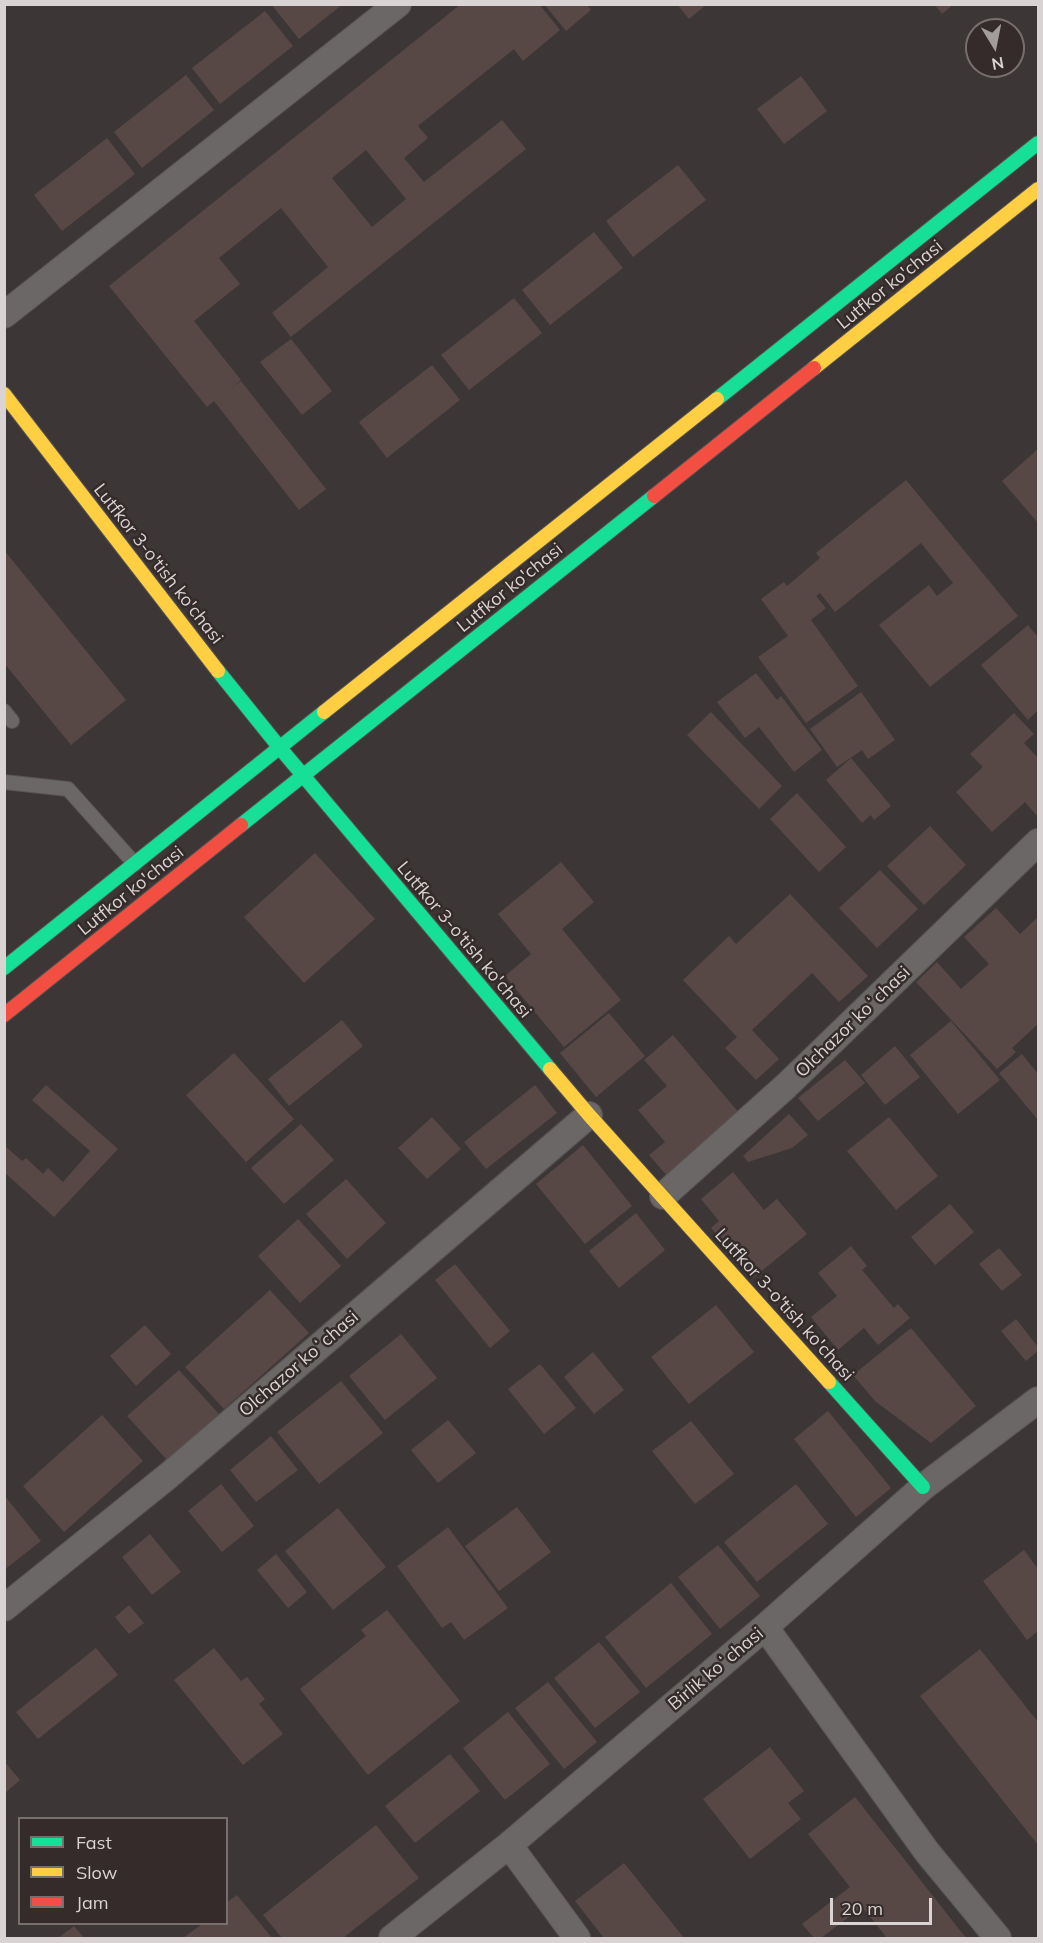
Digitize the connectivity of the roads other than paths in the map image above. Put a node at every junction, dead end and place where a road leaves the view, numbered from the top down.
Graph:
1 (398, 4) edge
2 (1038, 143) edge
3 (1038, 189) edge
4 (4, 315) edge
5 (4, 394) edge
6 (280, 748) junction
7 (303, 776) junction
8 (4, 782) edge
9 (1038, 842) edge
10 (135, 864) junction
11 (4, 968) edge
12 (4, 1015) edge
13 (589, 1116) junction
14 (663, 1197) junction
15 (1038, 1401) edge
16 (923, 1487) junction
17 (4, 1608) edge
18 (765, 1627) junction
19 (509, 1845) junction
20 (392, 1938) edge
21 (577, 1938) edge
22 (998, 1938) edge

1 - 4 street
2 - 6 main road, Lutfkor ko'chasi
3 - 7 main road, Lutfkor ko'chasi
5 - 6 main road, Lutfkor 3-o'tish ko'chasi
6 - 7 main road, Lutfkor 3-o'tish ko'chasi
6 - 10 main road, Lutfkor ko'chasi
7 - 12 main road, Lutfkor ko'chasi
7 - 13 main road, Lutfkor 3-o'tish ko'chasi
8 - 10 lane
9 - 14 street, Olchazor koʻchasi
10 - 11 main road, Lutfkor ko'chasi
13 - 14 main road, Lutfkor 3-o'tish ko'chasi
13 - 17 street, Olchazor koʻchasi
14 - 16 main road, Lutfkor 3-o'tish ko'chasi
15 - 16 street, Birlik koʻchasi
16 - 18 street, Birlik koʻchasi
18 - 19 street, Birlik koʻchasi
18 - 22 street
19 - 20 street, Birlik koʻchasi
19 - 21 street

